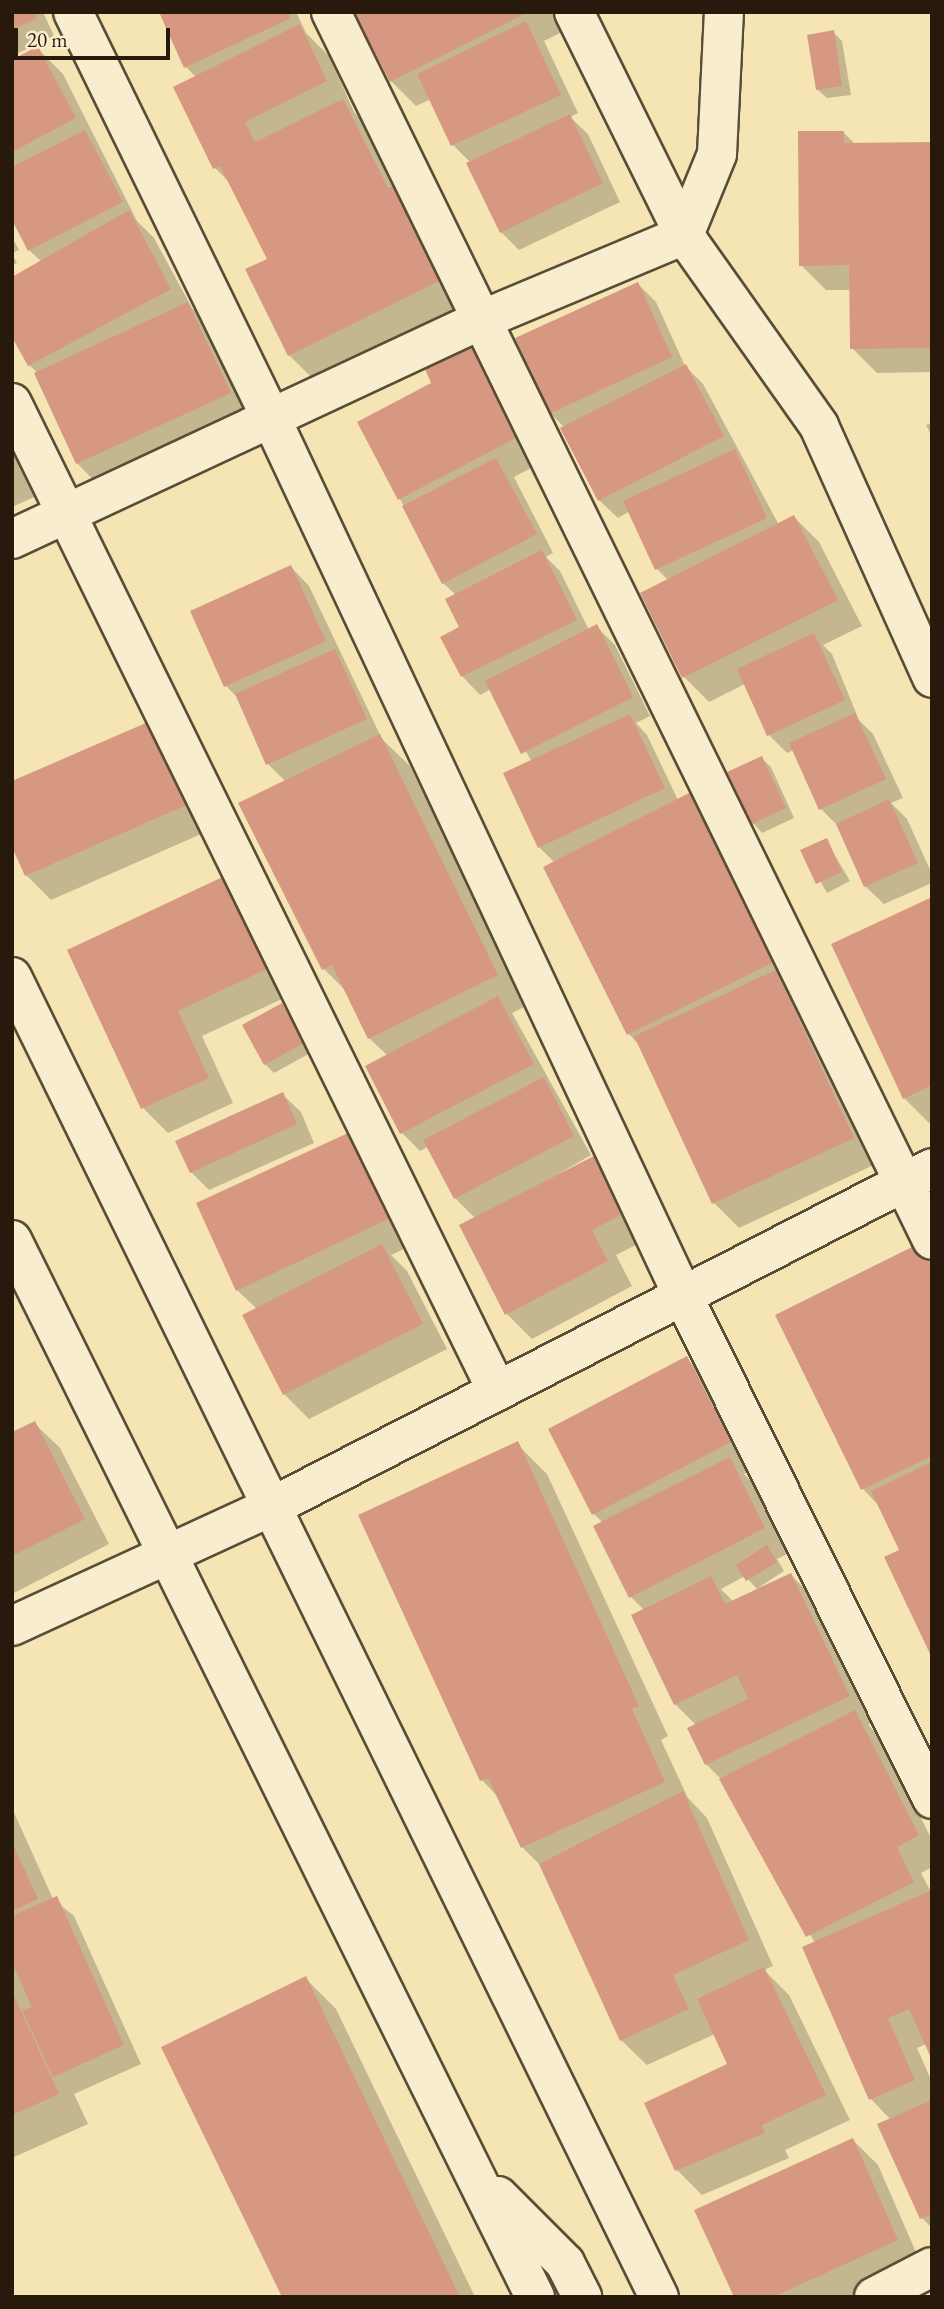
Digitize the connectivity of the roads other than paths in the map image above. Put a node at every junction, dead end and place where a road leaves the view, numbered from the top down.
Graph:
1 (73, 12) edge
2 (331, 12) edge
3 (574, 12) edge
4 (724, 12) edge
5 (684, 235) junction
6 (481, 320) junction
7 (12, 402) edge
8 (271, 416) junction
9 (66, 514) junction
10 (12, 539) edge
11 (923, 637) edge
12 (932, 678) edge
13 (12, 977) edge
14 (918, 1175) edge
15 (12, 1240) edge
16 (932, 1240) edge
17 (683, 1296) junction
18 (497, 1391) junction
19 (275, 1505) junction
20 (168, 1556) junction
21 (12, 1626) edge
22 (932, 1799) edge
23 (477, 2175) junction
24 (932, 2267) edge
25 (535, 2297) edge
26 (582, 2297) edge
27 (659, 2297) edge
28 (874, 2297) edge

1 - 8 street
2 - 6 street
3 - 5 street
4 - 5 street
5 - 6 street
5 - 11 street
6 - 8 street
6 - 14 street
7 - 9 street
8 - 9 street
8 - 17 street
9 - 10 street
9 - 18 street
11 - 12 street
13 - 19 street
14 - 16 street
14 - 17 street
15 - 20 street
17 - 18 street
17 - 22 street
18 - 19 street
19 - 20 street
19 - 27 street
20 - 21 street
20 - 23 street
23 - 25 street
23 - 26 street
24 - 28 street

